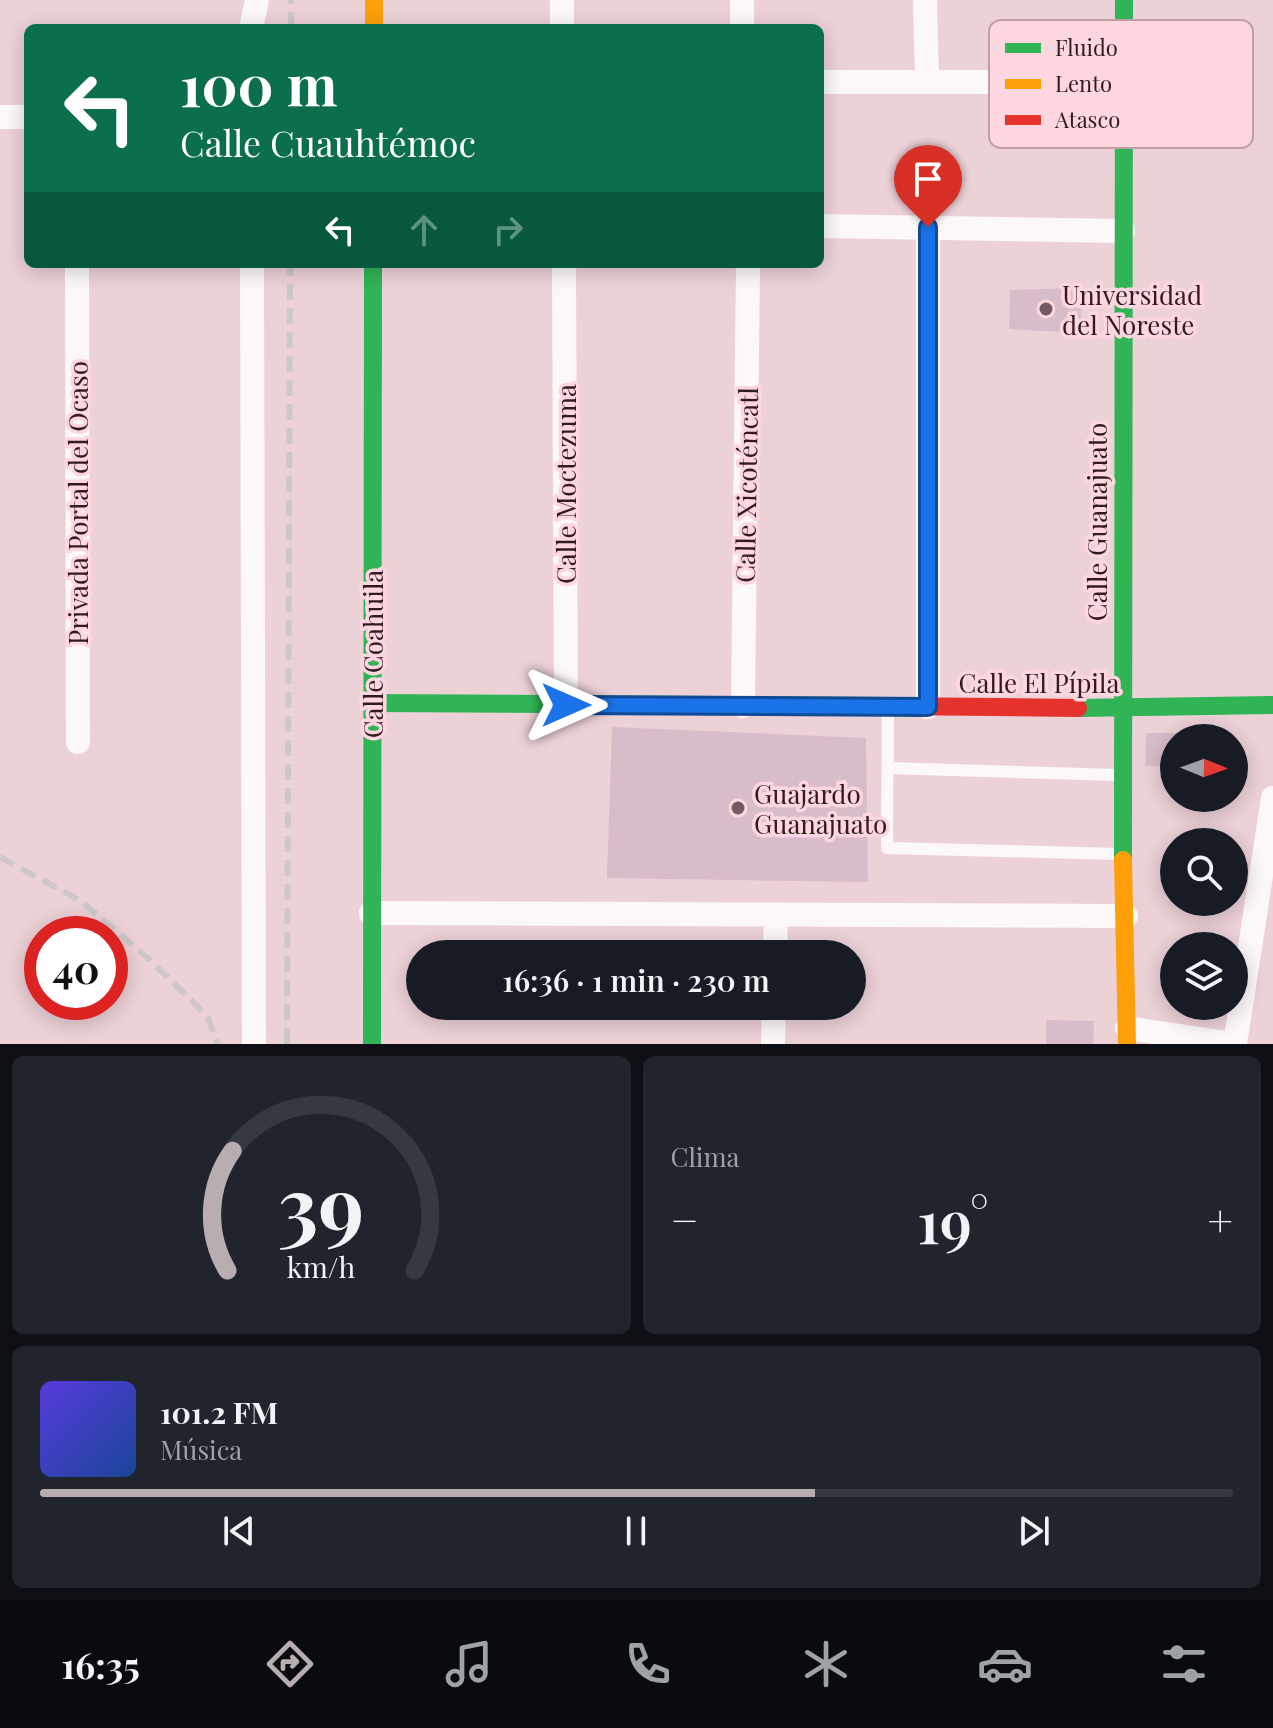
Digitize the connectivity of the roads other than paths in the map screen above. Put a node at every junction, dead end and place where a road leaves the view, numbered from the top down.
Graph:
1 (257, 0) edge
2 (374, 0) edge
3 (562, 0) edge
4 (742, 0) edge
5 (925, 0) edge
6 (252, 24) edge
7 (374, 24) edge
8 (562, 24) edge
9 (742, 24) edge
10 (824, 82) edge
11 (927, 82) junction
12 (989, 82) edge
13 (0, 117) edge
14 (24, 117) edge
15 (1124, 148) edge
16 (824, 226) edge
17 (928, 227) junction
18 (1123, 231) junction
19 (77, 268) edge
20 (252, 268) edge
21 (373, 268) edge
22 (564, 268) edge
23 (748, 268) edge
24 (372, 703) junction
25 (566, 705) junction
26 (1273, 705) edge
27 (743, 706) junction
28 (888, 707) junction
29 (928, 707) junction
30 (1121, 708) junction
31 (78, 742) dead end
32 (888, 768) junction
33 (1121, 775) junction
34 (1273, 798) edge
35 (1123, 854) junction
36 (371, 913) junction
37 (776, 915) junction
38 (1126, 916) junction
39 (775, 940) edge
40 (774, 1020) edge
41 (1127, 1036) edge
42 (254, 1044) edge
43 (372, 1044) edge
44 (773, 1044) edge
45 (1234, 1044) edge

1 - 6 street
2 - 7 street
3 - 8 street
4 - 9 street
5 - 11 street
10 - 11 street
11 - 12 street
13 - 14 street
15 - 18 street, Calle Guanajuato
16 - 17 street
17 - 18 street
17 - 29 street
18 - 30 street, Calle Guanajuato
19 - 31 street, Privada Portal del Ocaso
20 - 42 street
21 - 24 street, Calle Coahuila
22 - 25 street, Calle Moctezuma
23 - 27 street, Calle Xicoténcatl
24 - 25 street, Calle El Pípila
24 - 36 street, Calle Coahuila
25 - 27 street, Calle El Pípila
26 - 30 street, Calle El Pípila
27 - 28 street, Calle El Pípila
28 - 29 street, Calle El Pípila
28 - 32 lane
29 - 30 street, Calle El Pípila
30 - 33 street, Calle Guanajuato
32 - 33 lane
32 - 35 lane
33 - 35 street, Calle Guanajuato
34 - 45 street
35 - 38 street, Calle Guanajuato
36 - 37 street
36 - 43 street, Calle Coahuila
37 - 38 street
37 - 39 street
38 - 41 street, Calle Guanajuato
40 - 44 street
41 - 45 street

